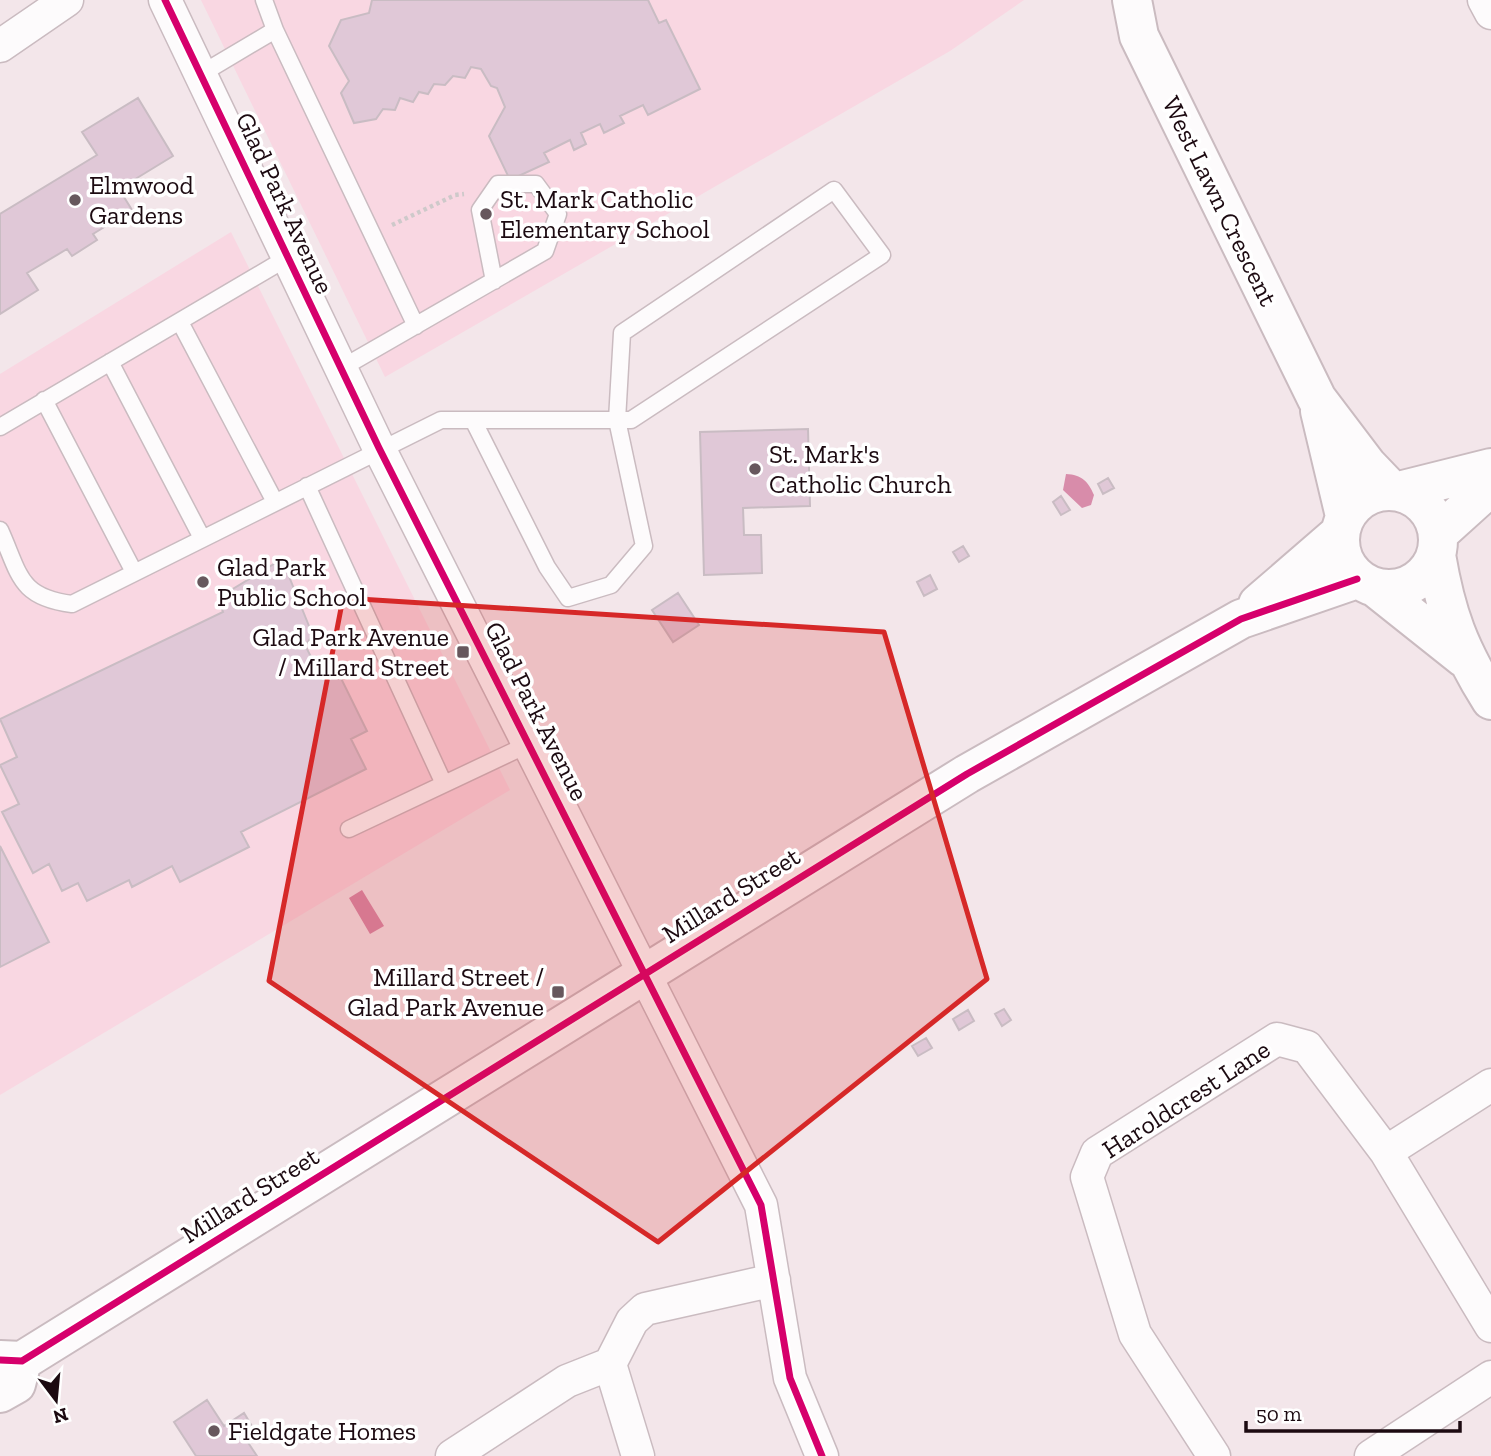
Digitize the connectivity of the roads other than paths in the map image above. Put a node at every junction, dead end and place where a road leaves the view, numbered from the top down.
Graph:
1 (67, 0) edge
2 (165, 0) edge
3 (264, 0) edge
4 (1132, 0) edge
5 (1484, 0) edge
6 (1491, 13) edge
7 (275, 30) junction
8 (0, 46) edge
9 (201, 74) junction
10 (287, 258) junction
11 (494, 281) junction
12 (180, 322) junction
13 (416, 326) junction
14 (110, 362) junction
15 (340, 369) junction
16 (1317, 399) junction
17 (44, 400) junction
18 (473, 420) junction
19 (617, 420) junction
20 (0, 427) edge
21 (379, 448) junction
22 (1491, 468) edge
23 (307, 486) junction
24 (1491, 486) edge
25 (1395, 491) junction
26 (275, 502) junction
27 (1342, 525) junction
28 (0, 530) edge
29 (202, 538) junction
30 (1437, 545) junction
31 (134, 572) junction
32 (1367, 583) junction
33 (1241, 619) junction
34 (1466, 660) junction
35 (1491, 699) edge
36 (531, 743) junction
37 (444, 784) junction
38 (349, 828) dead end
39 (645, 974) junction
40 (1491, 1085) edge
41 (1386, 1152) junction
42 (774, 1280) junction
43 (1491, 1326) edge
44 (11, 1360) edge
45 (610, 1364) junction
46 (1491, 1377) edge
47 (0, 1393) edge
48 (452, 1456) edge
49 (638, 1456) edge
50 (822, 1456) edge
51 (1214, 1456) edge
52 (1371, 1456) edge

1 - 8 street
2 - 9 street, Glad Park Avenue
3 - 7 lane
4 - 16 street, West Lawn Crescent
5 - 6 street
7 - 9 lane
7 - 13 lane
9 - 10 street, Glad Park Avenue
10 - 12 lane
10 - 15 street, Glad Park Avenue
11 - 11 lane
11 - 13 lane
12 - 14 lane
12 - 26 lane
13 - 15 lane
14 - 17 lane
14 - 29 lane
15 - 21 street, Glad Park Avenue
16 - 25 street, West Lawn Crescent
16 - 27 street, West Lawn Crescent
17 - 20 lane
17 - 31 lane
18 - 19 lane
18 - 19 lane
18 - 21 lane
19 - 19 lane
21 - 23 lane
21 - 36 street, Glad Park Avenue
22 - 25 street
23 - 26 lane
23 - 37 lane
24 - 30 street
25 - 27 street
25 - 30 street
26 - 29 lane
27 - 32 street
27 - 33 street, Millard Street
28 - 31 lane
29 - 31 lane
30 - 32 street
30 - 34 street
32 - 33 street, Millard Street
32 - 34 street
33 - 39 street, Millard Street
34 - 35 street
36 - 37 lane
36 - 39 street, Glad Park Avenue
37 - 38 lane
39 - 42 street, Glad Park Avenue
39 - 44 street, Millard Street
40 - 41 street
41 - 43 street, Haroldcrest Lane
41 - 51 street, Haroldcrest Lane
42 - 45 street
42 - 50 street, Glad Park Avenue
44 - 47 street, Millard Street
45 - 48 street
45 - 49 street
46 - 52 street

